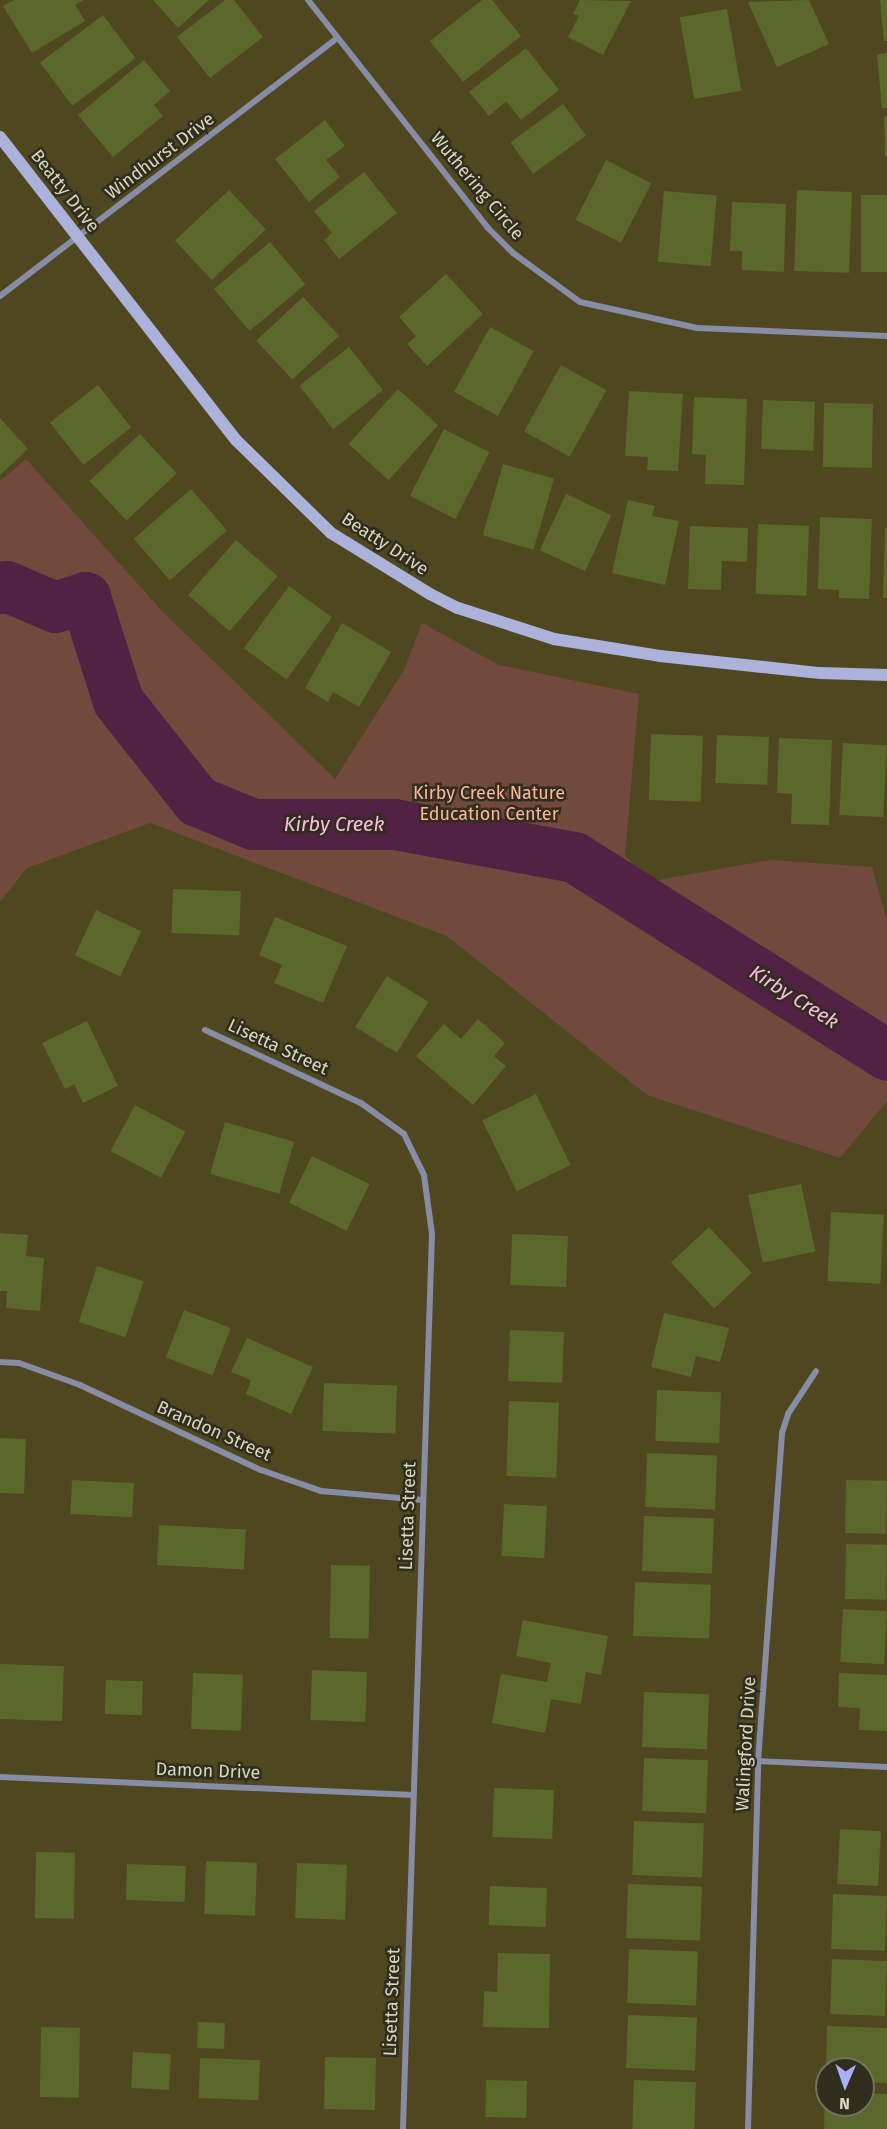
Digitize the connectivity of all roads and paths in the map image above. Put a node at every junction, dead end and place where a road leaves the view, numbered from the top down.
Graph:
1 (308, 0) edge
2 (337, 38) junction
3 (0, 137) edge
4 (77, 238) junction
5 (0, 296) edge
6 (887, 336) edge
7 (887, 675) edge
8 (205, 1030) dead end
9 (0, 1362) edge
10 (816, 1371) dead end
11 (423, 1500) junction
12 (758, 1761) junction
13 (887, 1767) edge
14 (0, 1777) edge
15 (414, 1795) junction
16 (403, 2129) edge
17 (748, 2129) edge

1 - 2 street, Wuthering Circle
2 - 4 street, Windhurst Drive
2 - 6 street, Wuthering Circle
3 - 4 street, Beatty Drive
4 - 5 street, Windhurst Drive
4 - 7 street, Beatty Drive
8 - 11 street, Lisetta Street
9 - 11 street, Brandon Street
10 - 12 street, Walingford Drive
11 - 15 street, Lisetta Street
12 - 13 street
12 - 17 street, Walingford Drive
14 - 15 street, Damon Drive
15 - 16 street, Lisetta Street

